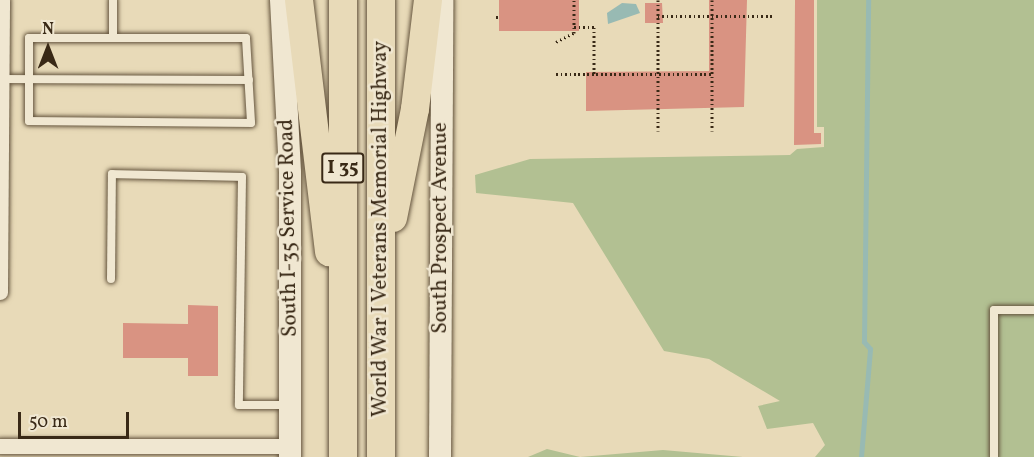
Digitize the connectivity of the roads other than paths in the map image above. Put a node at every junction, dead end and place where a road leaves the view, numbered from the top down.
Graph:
1 (2, 0) edge
2 (113, 0) edge
3 (281, 0) edge
4 (299, 0) edge
5 (343, 0) edge
6 (381, 0) edge
7 (428, 0) edge
8 (442, 0) edge
9 (113, 38) junction
10 (2, 79) junction
11 (29, 80) junction
12 (249, 80) junction
13 (0, 201) edge
14 (381, 275) junction
15 (111, 279) dead end
16 (0, 292) edge
17 (1034, 310) edge
18 (343, 337) junction
19 (290, 405) junction
20 (0, 446) edge
21 (290, 452) edge
22 (344, 457) edge
23 (381, 457) edge
24 (440, 457) edge
25 (994, 457) edge

1 - 10 street
2 - 9 lane
3 - 19 main road, South I-35 Service Road
4 - 18 highway
5 - 18 highway, World War I Veterans Memorial Highway / I 35
6 - 14 highway, World War I Veterans Memorial Highway / I 35
7 - 14 highway
8 - 24 main road, South Prospect Avenue
9 - 11 lane
9 - 12 lane
10 - 11 lane
10 - 13 street
11 - 12 lane
11 - 12 lane
13 - 16 street
14 - 23 highway, World War I Veterans Memorial Highway / I 35
15 - 19 lane
17 - 25 lane
18 - 22 highway, World War I Veterans Memorial Highway / I 35
19 - 21 main road, South I-35 Service Road
20 - 21 street

